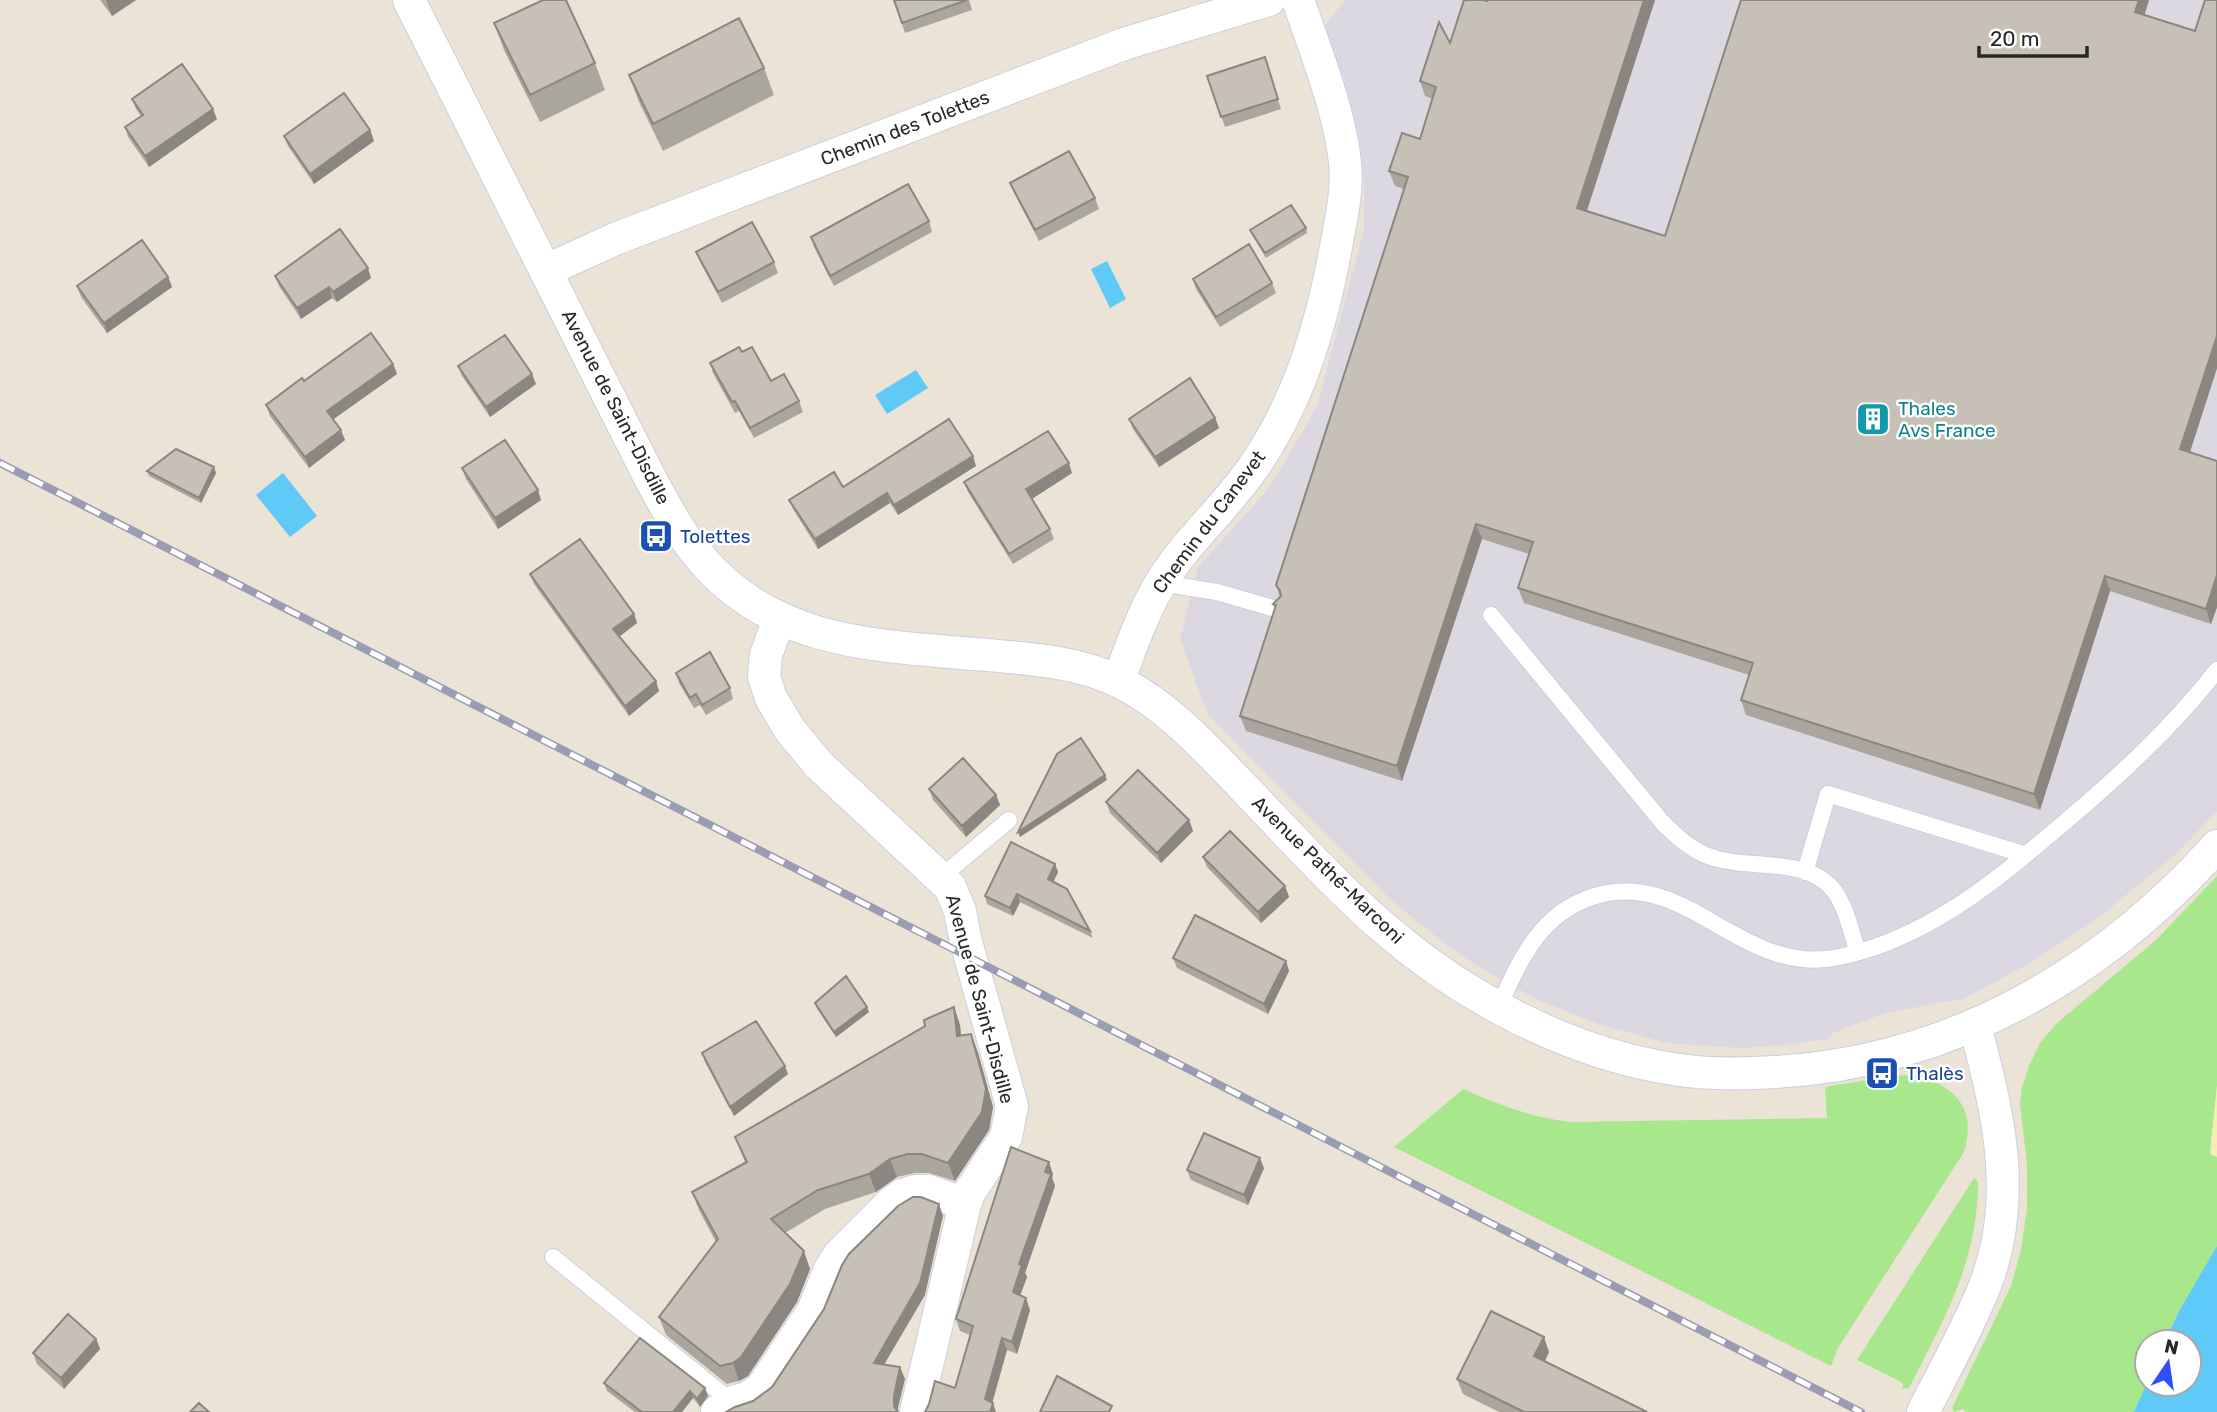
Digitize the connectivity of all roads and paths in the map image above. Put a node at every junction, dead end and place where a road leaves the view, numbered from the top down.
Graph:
1 (409, 0) edge
2 (1269, 0) edge
3 (1298, 0) edge
4 (547, 270) junction
5 (1161, 583) junction
6 (1276, 609) edge
7 (1491, 615) dead end
8 (779, 619) junction
9 (2217, 670) edge
10 (1118, 681) junction
11 (1009, 820) dead end
12 (2217, 846) edge
13 (2026, 855) junction
14 (1805, 872) junction
15 (941, 877) junction
16 (1858, 952) junction
17 (1499, 1007) junction
18 (1975, 1027) junction
19 (965, 1204) junction
20 (553, 1257) dead end
21 (724, 1407) edge
22 (916, 1412) edge
23 (1923, 1412) edge

1 - 4 street, Avenue de Saint-Disdille
2 - 4 street, Chemin des Tolettes
3 - 5 street, Chemin du Canevet
4 - 8 street, Avenue de Saint-Disdille
5 - 6 lane
5 - 10 street, Chemin du Canevet
7 - 14 lane
8 - 10 street, Avenue Pathé-Marconi
8 - 15 street, Avenue de Saint-Disdille
9 - 13 lane
10 - 17 street, Avenue Pathé-Marconi
11 - 15 lane
12 - 18 street, Avenue Pathé-Marconi
13 - 14 lane
13 - 16 lane
14 - 16 lane
15 - 19 street, Avenue de Saint-Disdille
16 - 17 lane
17 - 18 street, Avenue Pathé-Marconi
18 - 23 street
19 - 21 street
19 - 22 street, Avenue de Saint-Disdille
20 - 21 lane

